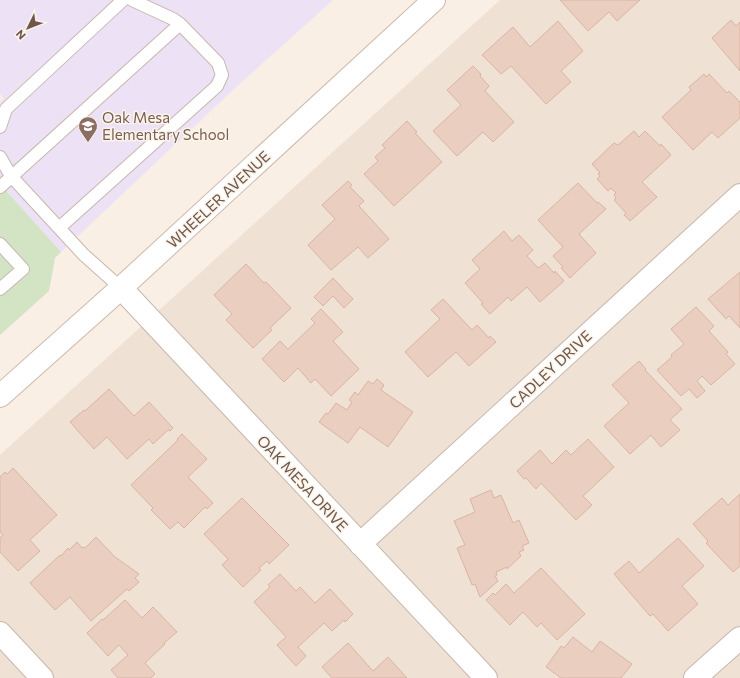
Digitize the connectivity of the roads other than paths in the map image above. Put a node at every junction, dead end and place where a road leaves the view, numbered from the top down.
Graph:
1 (123, 0) edge
2 (132, 0) edge
3 (434, 0) edge
4 (180, 24) junction
5 (0, 127) edge
6 (0, 157) edge
7 (11, 176) junction
8 (0, 187) edge
9 (740, 195) edge
10 (59, 228) junction
11 (0, 244) edge
12 (121, 288) junction
13 (0, 290) edge
14 (0, 396) edge
15 (360, 544) junction
16 (0, 632) edge
17 (740, 638) edge
18 (42, 678) edge
19 (486, 678) edge
20 (695, 678) edge

1 - 5 lane
2 - 4 lane
3 - 12 street, WHEELER AVENUE
4 - 7 lane
4 - 10 lane
6 - 7 lane
7 - 8 lane
7 - 10 lane
9 - 15 street, CADLEY DRIVE
10 - 12 lane
11 - 13 lane
12 - 14 street, WHEELER AVENUE
12 - 15 street, OAK MESA DRIVE
15 - 19 street, OAK MESA DRIVE
16 - 18 street
17 - 20 street

